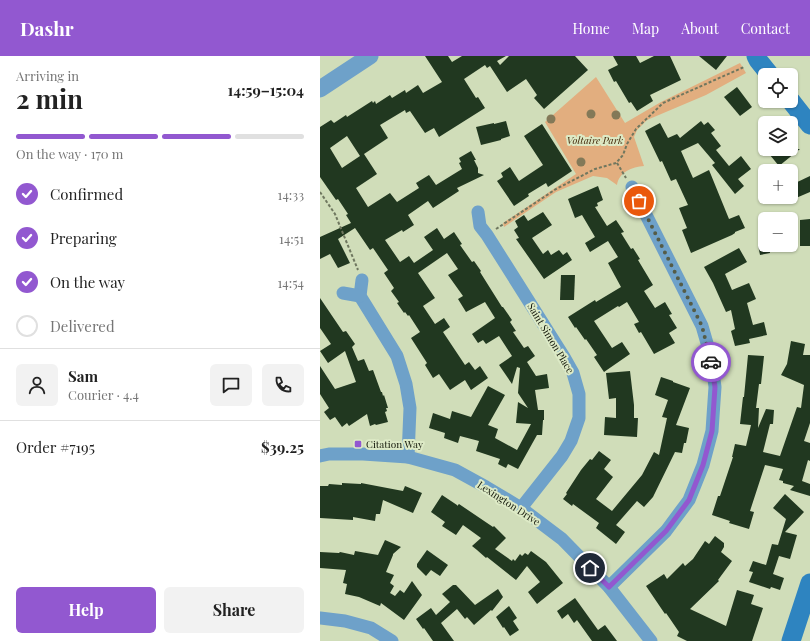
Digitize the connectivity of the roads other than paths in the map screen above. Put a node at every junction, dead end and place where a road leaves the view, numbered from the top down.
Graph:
1 (370, 56) edge
2 (757, 58) edge
3 (765, 68) edge
4 (320, 89) edge
5 (797, 108) edge
6 (810, 125) edge
7 (632, 187) road end
8 (478, 212) dead end
9 (362, 280) road end
10 (343, 293) dead end
11 (360, 296) junction
12 (320, 456) edge
13 (408, 457) junction
14 (521, 508) junction
15 (810, 583) edge
16 (609, 587) junction
17 (320, 618) edge
18 (392, 641) edge
19 (651, 641) edge
20 (791, 641) edge

1 - 4 street
2 - 3 main road
5 - 6 main road
7 - 16 street
8 - 14 street, Saint Simon Place
9 - 11 street
10 - 11 street
11 - 13 street
12 - 13 street, Lexington Drive
13 - 14 street, Lexington Drive
14 - 16 street, Lexington Drive
15 - 20 main road
16 - 19 street, Lexington Drive
17 - 18 street

